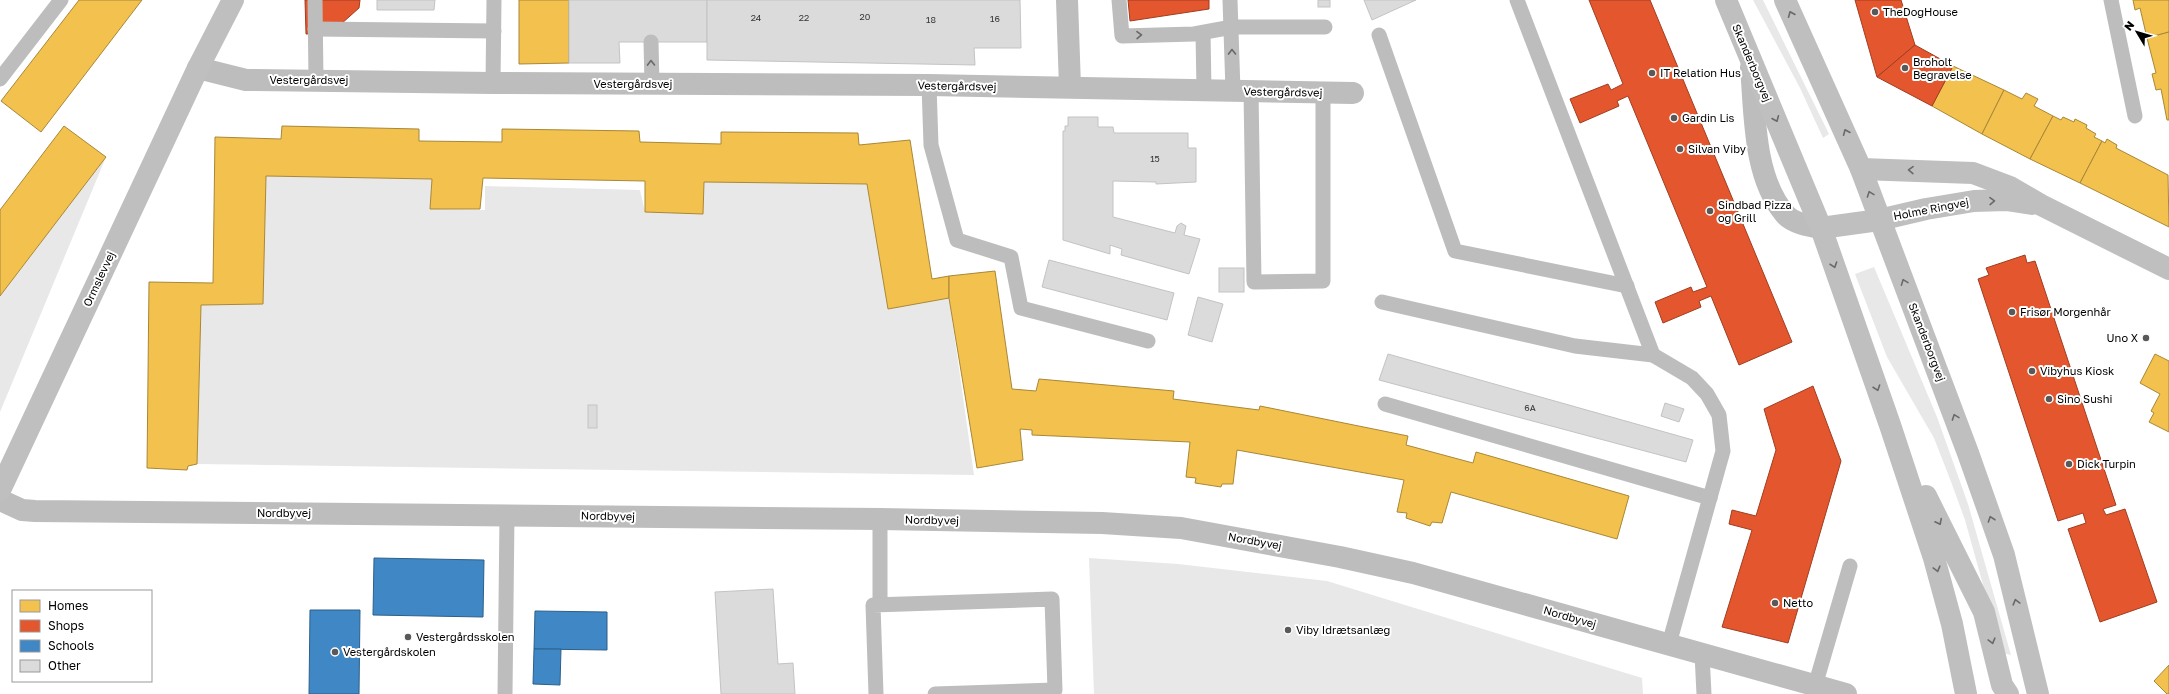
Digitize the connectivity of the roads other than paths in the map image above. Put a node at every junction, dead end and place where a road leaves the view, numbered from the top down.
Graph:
1 (61, 0) edge
2 (216, 0) edge
3 (233, 0) edge
4 (315, 0) edge
5 (494, 0) edge
6 (1068, 0) edge
7 (1118, 0) edge
8 (1230, 0) edge
9 (1517, 0) edge
10 (1726, 0) edge
11 (1785, 0) edge
12 (2111, 0) edge
13 (1232, 27) junction
14 (1325, 27) dead end
15 (314, 29) junction
16 (494, 31) junction
17 (1203, 33) junction
18 (1380, 35) dead end
19 (651, 42) dead end
20 (1750, 58) junction
21 (198, 68) junction
22 (0, 79) edge
23 (316, 80) junction
24 (493, 83) junction
25 (652, 84) junction
26 (929, 85) junction
27 (1070, 87) junction
28 (1204, 90) junction
29 (1242, 91) junction
30 (1323, 93) junction
31 (1353, 93) dead end
32 (2135, 116) dead end
33 (1861, 168) junction
34 (2041, 205) junction
35 (1880, 220) junction
36 (1821, 228) junction
37 (2169, 269) edge
38 (1627, 286) junction
39 (1382, 302) dead end
40 (1148, 341) dead end
41 (1653, 355) junction
42 (1385, 404) dead end
43 (1890, 425) junction
44 (0, 490) edge
45 (1710, 498) junction
46 (0, 500) edge
47 (506, 515) junction
48 (880, 519) junction
49 (1850, 566) dead end
50 (880, 604) junction
51 (1669, 644) junction
52 (1702, 654) junction
53 (1815, 686) junction
54 (505, 694) edge
55 (876, 694) edge
56 (935, 694) edge
57 (1704, 694) edge
58 (1846, 694) edge
59 (1966, 694) edge
60 (2008, 694) edge
61 (2038, 694) edge

1 - 22 lane
2 - 21 main road, Ormslevvej
3 - 21 main road, Ormslevvej
4 - 15 lane
5 - 16 lane
6 - 27 street
7 -> 17 lane
8 - 13 lane
9 - 38 lane
10 - 20 main road, Skanderborgvej
33 -> 11 main road, Skanderborgvej
12 - 32 lane
13 - 14 lane
13 - 17 lane
29 -> 13 lane
15 - 16 lane
15 - 23 lane
16 - 24 lane
17 - 28 lane
18 - 38 lane
25 -> 19 lane
20 -> 36 main road, Skanderborgvej
20 - 36 street
21 - 23 street, Vestergårdsvej
21 - 44 main road, Ormslevvej
23 - 24 street, Vestergårdsvej
24 - 25 street, Vestergårdsvej
25 - 26 street, Vestergårdsvej
26 - 27 street, Vestergårdsvej
26 - 40 lane
27 - 28 street, Vestergårdsvej
28 - 29 street, Vestergårdsvej
29 - 30 street, Vestergårdsvej
29 - 30 lane
30 - 31 street, Vestergårdsvej
34 -> 33 main road, Holme Ringvej
35 -> 33 main road, Skanderborgvej
35 -> 34 main road, Holme Ringvej
34 - 37 main road, Holme Ringvej
35 - 36 main road, Holme Ringvej
61 -> 35 main road, Skanderborgvej
36 -> 43 main road, Skanderborgvej
38 - 41 lane
39 - 41 lane
41 - 45 lane
42 - 45 lane
43 -> 59 main road, Skanderborgvej
43 -> 60 main road
45 - 51 lane
46 - 47 street, Nordbyvej
47 - 48 street, Nordbyvej
47 - 54 lane
48 - 50 lane
48 - 51 street, Nordbyvej
49 - 53 lane
50 - 55 lane
50 - 56 lane
51 - 52 street, Nordbyvej
52 - 53 street, Nordbyvej
52 - 57 lane
53 - 58 street, Nordbyvej

